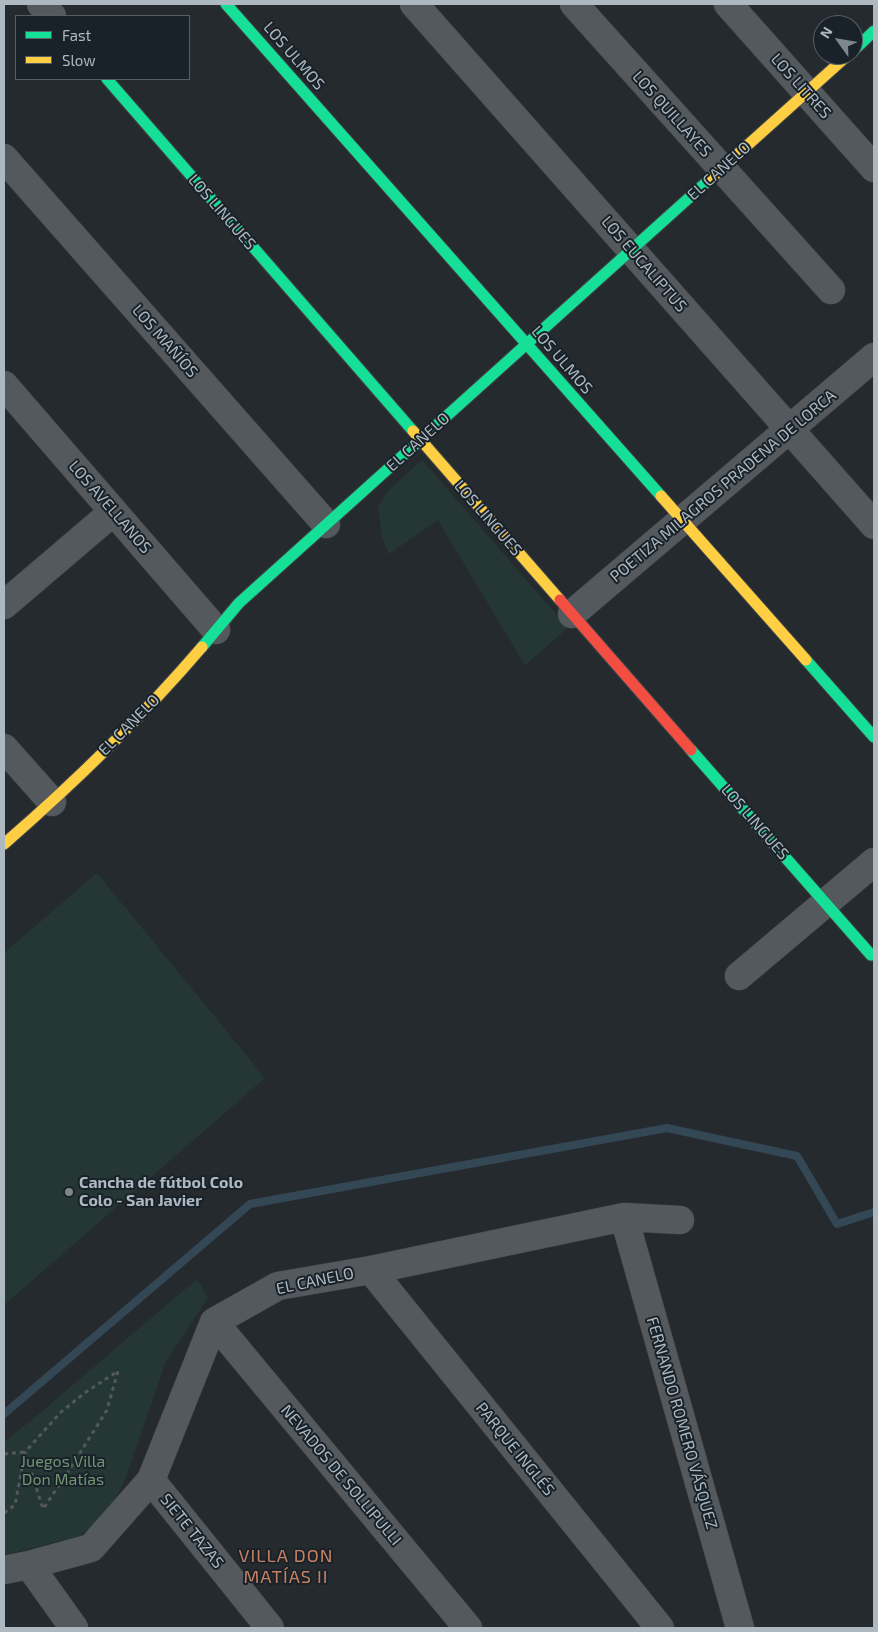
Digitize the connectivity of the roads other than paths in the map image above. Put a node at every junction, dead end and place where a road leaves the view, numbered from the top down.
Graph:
1 (42, 4) edge
2 (226, 4) edge
3 (414, 4) edge
4 (574, 4) edge
5 (728, 4) edge
6 (51, 15) edge
7 (874, 31) edge
8 (863, 41) edge
9 (837, 65) edge
10 (108, 80) edge
11 (807, 92) junction
12 (4, 158) edge
13 (874, 168) edge
14 (721, 169) junction
15 (631, 250) junction
16 (831, 290) dead end
17 (527, 344) junction
18 (874, 357) edge
19 (7, 394) edge
20 (790, 429) junction
21 (420, 440) junction
22 (113, 512) junction
23 (683, 521) junction
24 (326, 524) junction
25 (874, 525) edge
26 (4, 605) edge
27 (572, 614) junction
28 (216, 630) junction
29 (874, 738) edge
30 (4, 748) edge
31 (52, 802) junction
32 (4, 844) edge
33 (874, 862) edge
34 (826, 903) junction
35 (871, 955) dead end
36 (739, 976) dead end
37 (624, 1217) junction
38 (680, 1220) dead end
39 (371, 1270) junction
40 (214, 1322) junction
41 (152, 1480) junction
42 (16, 1567) edge
43 (74, 1628) edge
44 (270, 1628) edge
45 (468, 1628) edge
46 (660, 1628) edge
47 (740, 1628) edge

1 - 6 street
2 - 17 street, LOS ULMOS
3 - 15 street, LOS EUCALIPTUS
4 - 14 street, LOS QUILLAYES
5 - 11 street, LOS LITRES
7 - 8 street
9 - 11 street, EL CANELO
10 - 21 street, LOS LINGUES
11 - 13 street, LOS LITRES
11 - 14 street, EL CANELO
12 - 24 street, LOS MAÑÍOS
14 - 15 street, EL CANELO
14 - 16 street, LOS QUILLAYES
15 - 17 street, EL CANELO
15 - 20 street, LOS EUCALIPTUS
17 - 21 street, EL CANELO
17 - 23 street, LOS ULMOS
18 - 20 street, POETIZA MILAGROS PRADENA DE LORCA
19 - 22 street, LOS AVELLANOS
20 - 23 street, POETIZA MILAGROS PRADENA DE LORCA
20 - 25 street, LOS EUCALIPTUS
21 - 24 street, EL CANELO
21 - 27 street, LOS LINGUES
22 - 26 street
22 - 28 street, LOS AVELLANOS
23 - 27 street, POETIZA MILAGROS PRADENA DE LORCA
23 - 29 street, LOS ULMOS
24 - 28 street, EL CANELO
27 - 34 street, LOS LINGUES
28 - 31 street, EL CANELO
30 - 31 street
31 - 32 street, EL CANELO
33 - 34 street
34 - 35 street, LOS LINGUES
34 - 36 street
37 - 38 street, EL CANELO
37 - 39 street, EL CANELO
37 - 47 street, FERNANDO ROMERO VÁSQUEZ
39 - 40 street, EL CANELO
39 - 46 street, PARQUE INGLÉS
40 - 41 street
40 - 45 street, NEVADOS DE SOLLIPULLI
41 - 42 street
41 - 44 street, SIETE TAZAS
42 - 43 street

